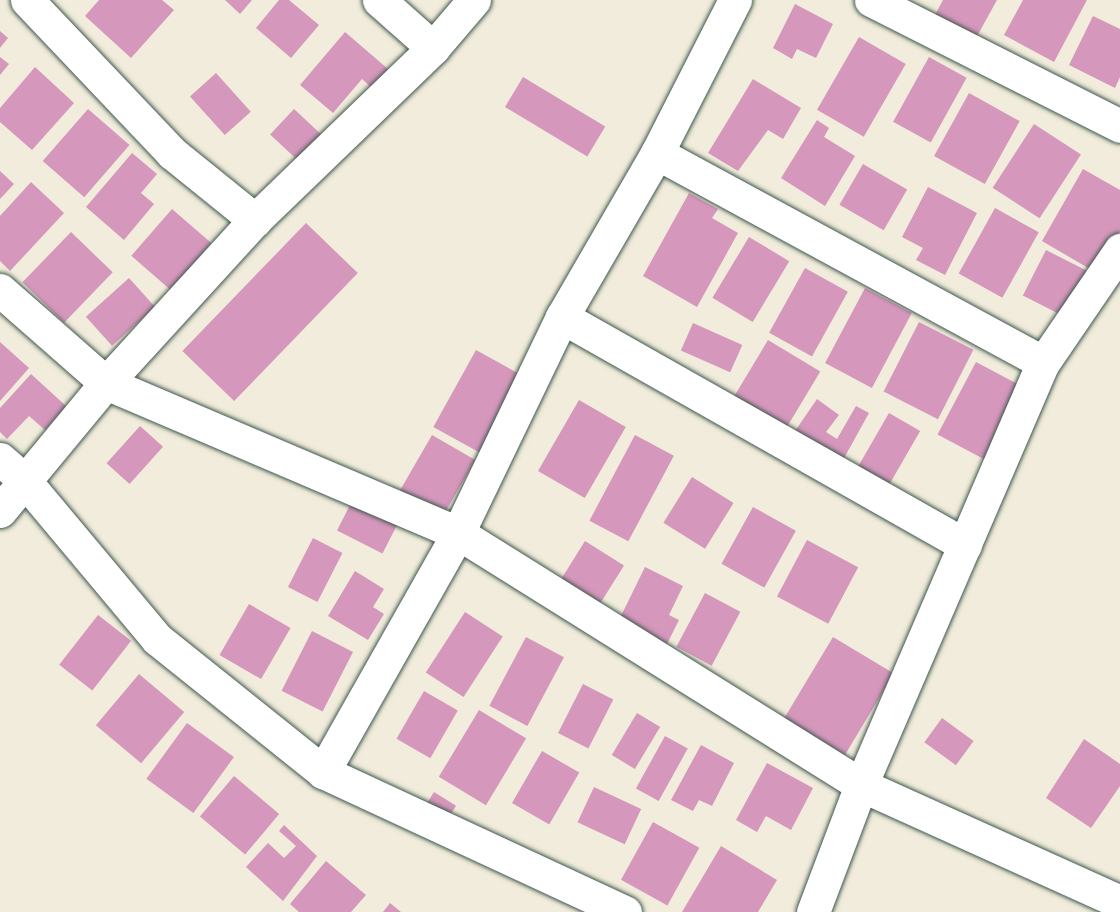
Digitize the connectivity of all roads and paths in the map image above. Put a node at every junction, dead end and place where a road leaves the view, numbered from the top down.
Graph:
1 (27, 0) edge
2 (379, 0) edge
3 (474, 0) edge
4 (735, 0) edge
5 (871, 0) edge
6 (433, 48) junction
7 (1120, 126) edge
8 (657, 153) junction
9 (255, 220) junction
10 (1120, 250) edge
11 (0, 290) edge
12 (562, 316) junction
13 (1043, 363) junction
14 (106, 383) junction
15 (0, 459) edge
16 (25, 481) junction
17 (0, 511) edge
18 (458, 533) junction
19 (964, 545) junction
20 (323, 772) junction
21 (861, 785) junction
22 (1120, 902) edge
23 (625, 912) edge
24 (813, 912) edge

1 - 9 street
2 - 6 street
3 - 6 street
4 - 8 street
5 - 7 street
6 - 9 street
8 - 12 street
8 - 13 street
9 - 14 street
10 - 13 street
11 - 14 street
12 - 18 street
12 - 19 street
13 - 19 street
14 - 16 street
14 - 18 street
15 - 16 street
16 - 17 street
16 - 20 street
18 - 20 street
18 - 21 street
19 - 21 street
20 - 23 street
21 - 22 street
21 - 24 street

